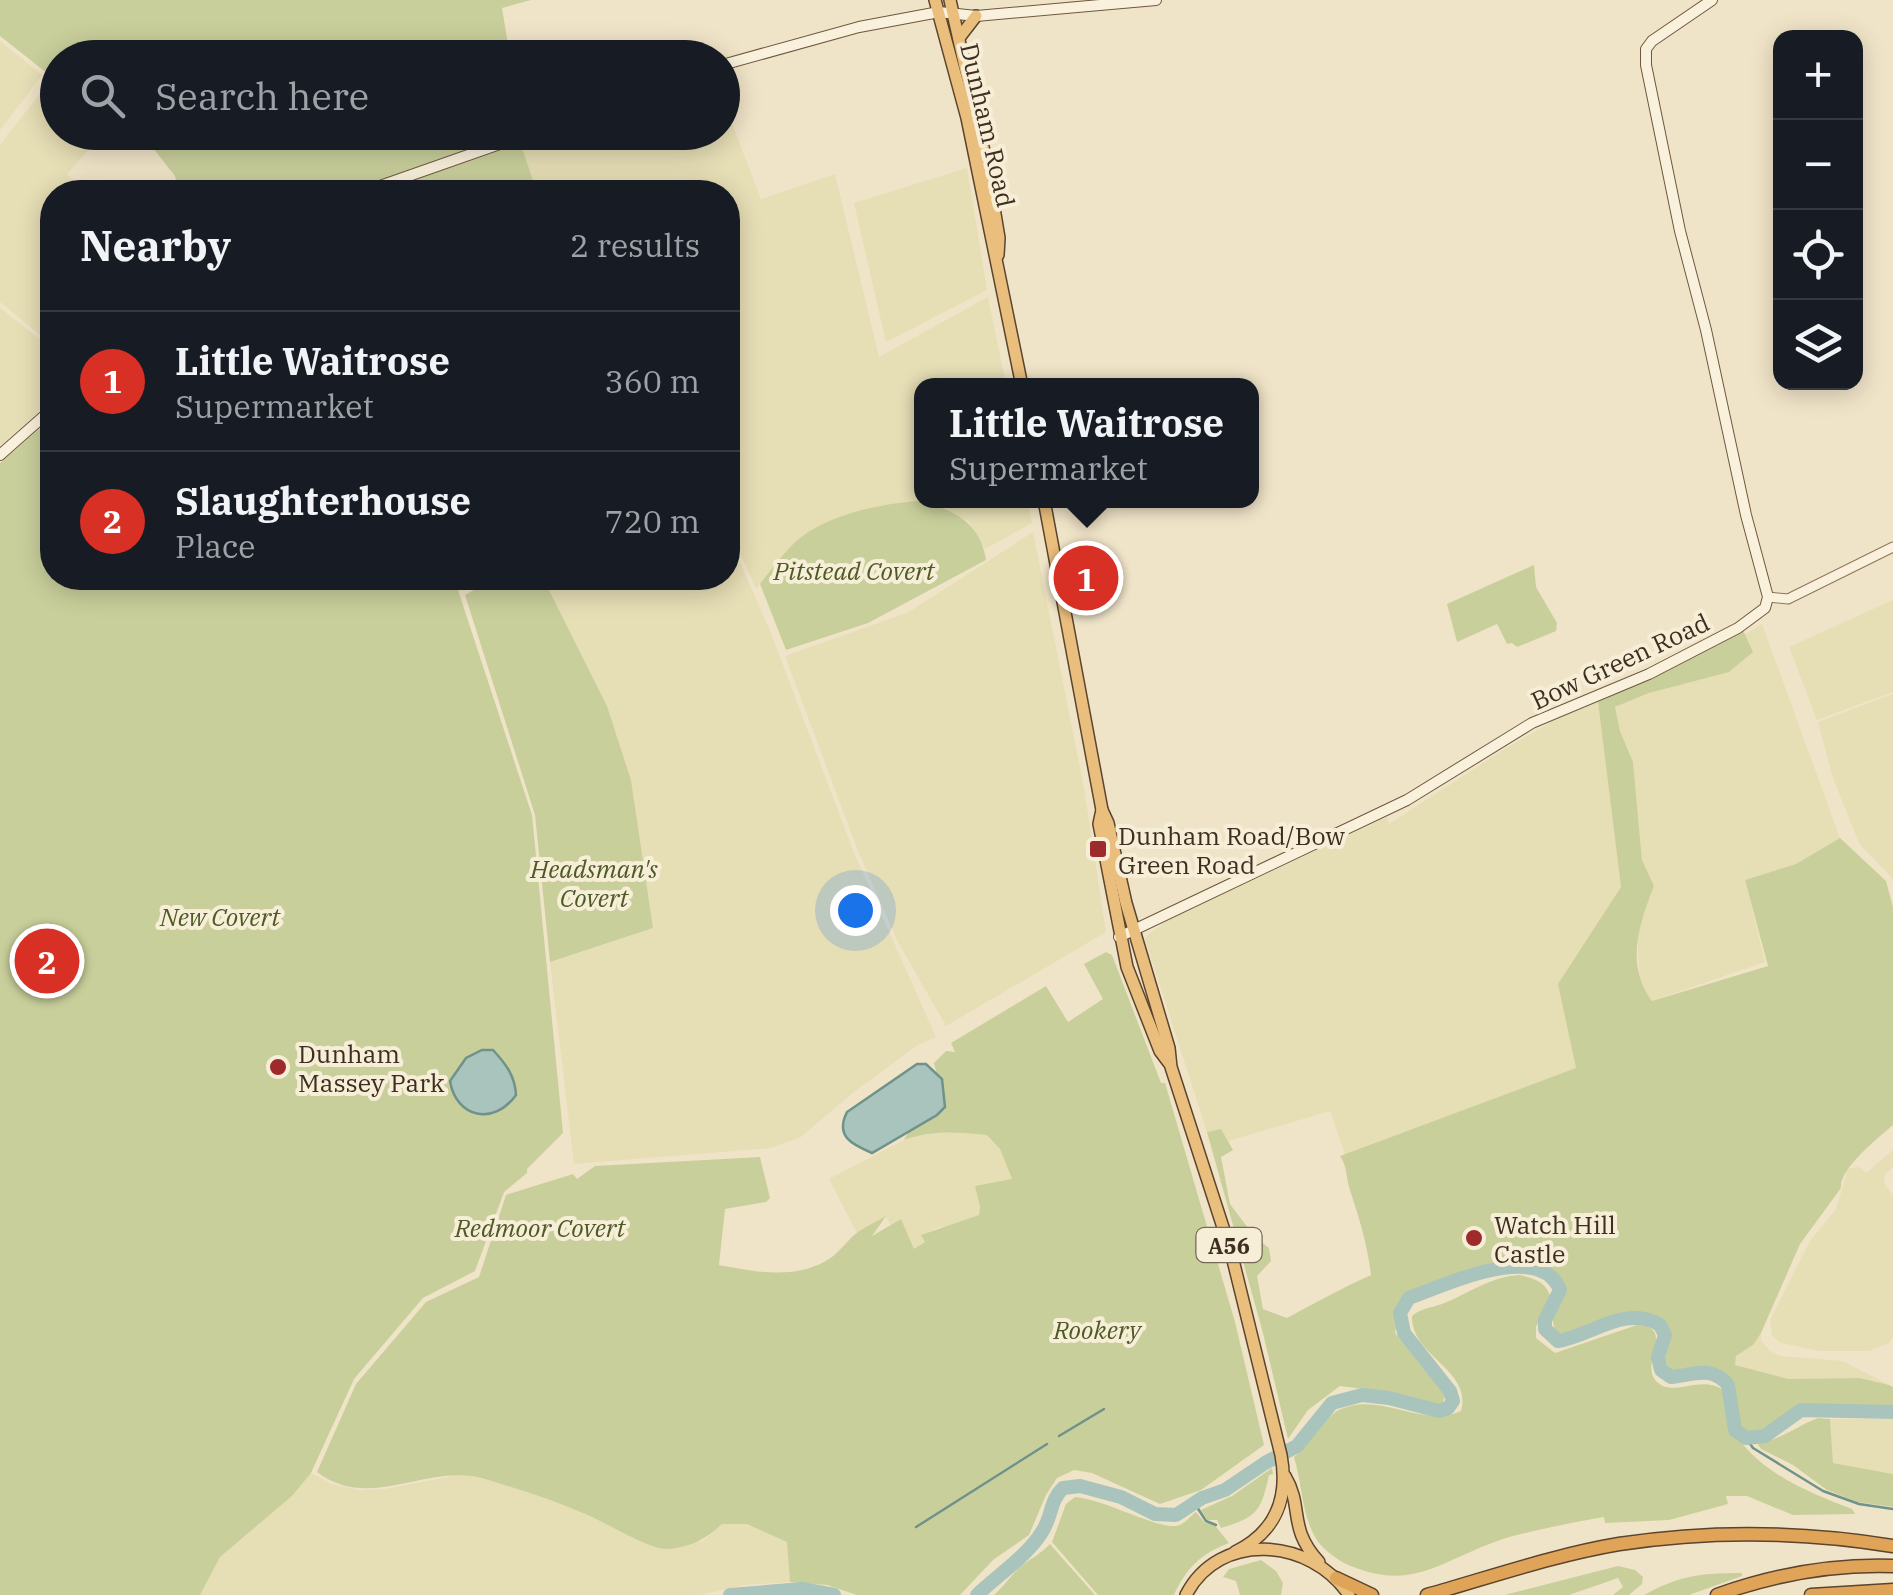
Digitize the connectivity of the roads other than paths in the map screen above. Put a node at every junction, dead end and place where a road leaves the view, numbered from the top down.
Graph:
1 (950, 0) edge
2 (1156, 0) edge
3 (1712, 0) edge
4 (939, 4) edge
5 (954, 16) junction
6 (976, 16) junction
7 (959, 38) junction
8 (951, 56) junction
9 (740, 60) edge
10 (483, 150) edge
11 (397, 180) edge
12 (998, 259) junction
13 (1020, 378) edge
14 (40, 420) edge
15 (0, 455) edge
16 (1045, 508) edge
17 (1893, 546) edge
18 (1768, 597) junction
19 (1102, 810) junction
20 (1134, 932) junction
21 (1119, 936) junction
22 (1171, 1067) junction
23 (1284, 1474) junction
24 (1893, 1546) edge
25 (1235, 1552) junction
26 (1322, 1566) junction
27 (1893, 1566) edge
28 (1336, 1578) junction
29 (1893, 1590) edge
30 (1186, 1595) edge
31 (1349, 1595) edge
32 (1372, 1595) edge
33 (1427, 1595) edge
34 (1717, 1595) edge
35 (1812, 1595) edge

1 - 5 highway, Dunham Road
2 - 6 main road
3 - 18 main road
4 - 5 main road
4 - 8 highway, Dunham Road
4 - 9 main road
5 - 6 main road
5 - 7 highway, Dunham Road
5 - 8 highway
6 - 7 highway
7 - 12 highway, Dunham Road
8 - 12 highway, Dunham Road
10 - 11 main road
12 - 13 highway, Dunham Road
14 - 15 main road
16 - 19 highway, A56
17 - 18 street
18 - 20 main road, Bow Green Road
19 - 20 highway, A56
19 - 21 highway, A56
20 - 21 main road, Bow Green Road
20 - 22 highway, A56
21 - 22 highway, A56
22 - 23 highway, A56
23 - 25 highway, A56
23 - 26 highway, A56
24 - 33 highway
25 - 26 highway, A56
25 - 30 highway, A56
26 - 28 highway, A56
27 - 34 highway
28 - 31 highway, A56
28 - 32 highway
29 - 35 highway

